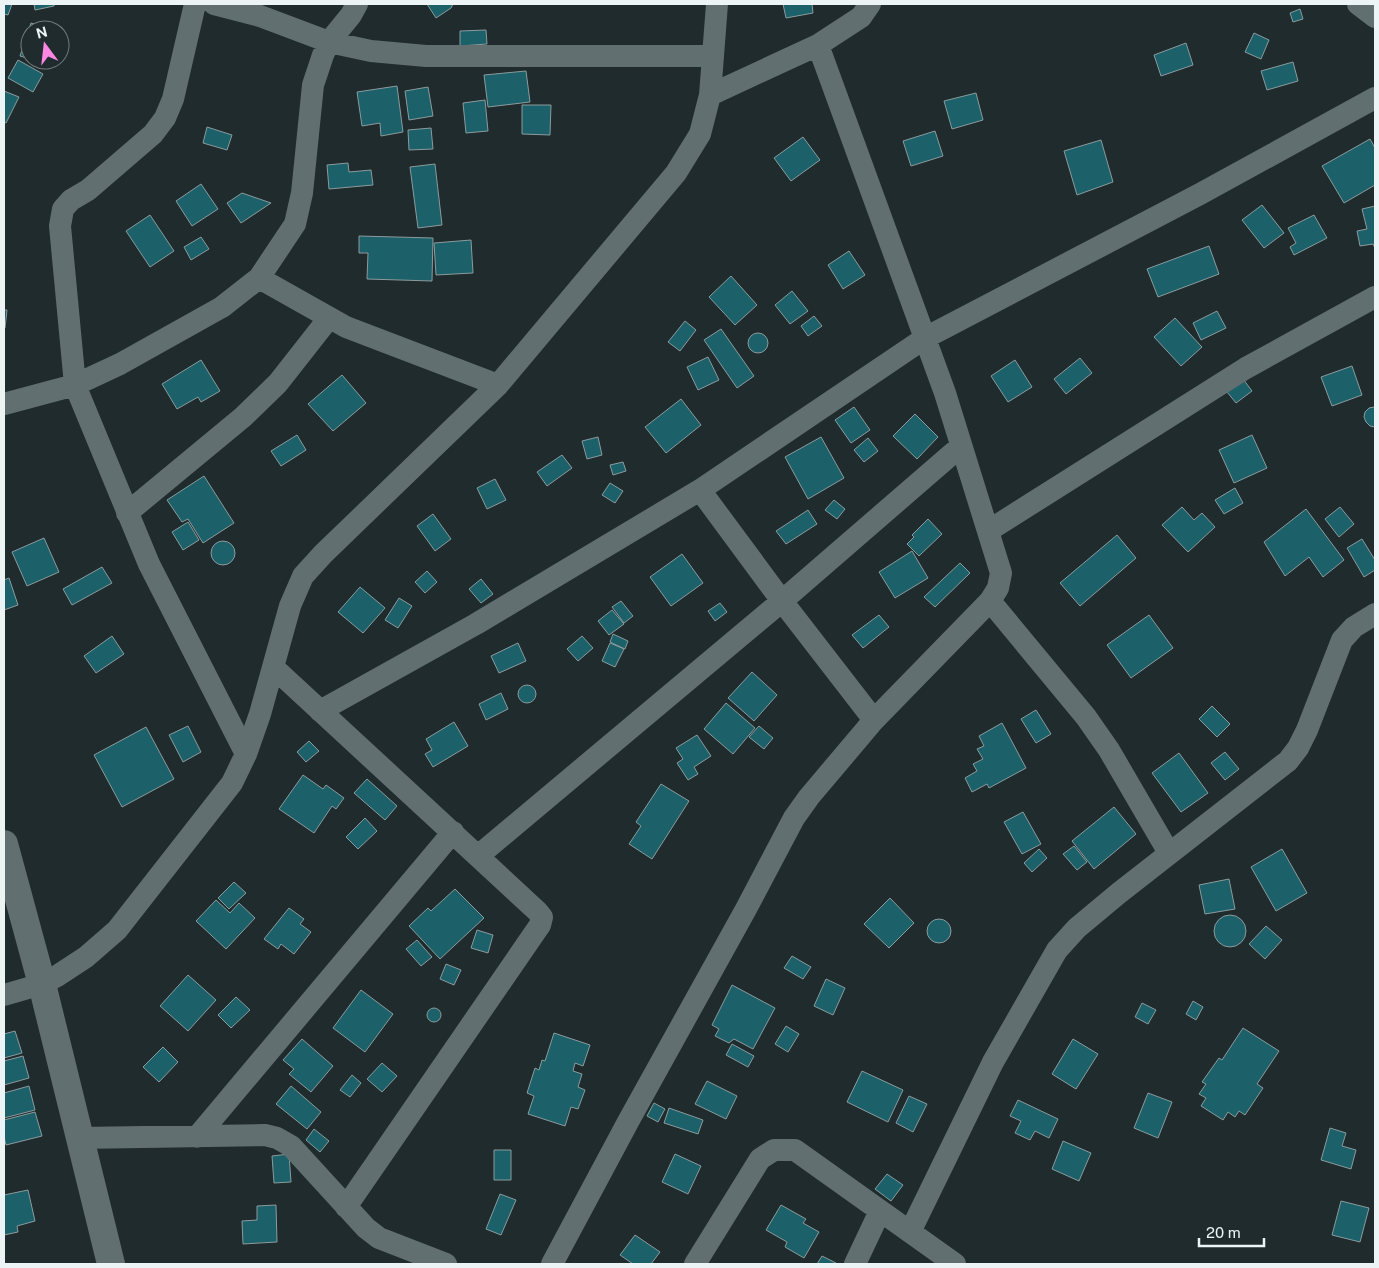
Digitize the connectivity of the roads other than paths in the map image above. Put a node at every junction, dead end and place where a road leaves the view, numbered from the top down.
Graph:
1 (194, 4) edge
2 (214, 4) edge
3 (357, 4) edge
4 (718, 4) edge
5 (870, 4) edge
6 (329, 42) junction
7 (818, 45) junction
8 (713, 56) junction
9 (710, 95) junction
10 (1375, 98) edge
11 (259, 278) junction
12 (1375, 297) edge
13 (329, 318) junction
14 (925, 338) junction
15 (75, 385) junction
16 (498, 385) junction
17 (4, 404) edge
18 (961, 446) junction
19 (700, 490) junction
20 (127, 512) junction
21 (988, 531) junction
22 (782, 601) junction
23 (990, 602) junction
24 (1375, 614) edge
25 (273, 667) junction
26 (320, 711) junction
27 (874, 720) junction
28 (246, 754) junction
29 (454, 832) junction
30 (4, 844) edge
31 (1169, 853) junction
32 (478, 856) junction
33 (42, 984) junction
34 (4, 995) edge
35 (197, 1137) junction
36 (79, 1138) junction
37 (346, 1207) junction
38 (880, 1211) junction
39 (910, 1232) junction
40 (111, 1264) edge
41 (446, 1264) edge
42 (552, 1264) edge
43 (695, 1264) edge
44 (855, 1264) edge
45 (955, 1264) edge

1 - 15 street
2 - 6 street
3 - 6 street
4 - 8 street
5 - 7 street
6 - 8 street
6 - 11 street
7 - 9 street
7 - 14 street
8 - 9 street
9 - 16 street
10 - 14 street
11 - 13 street
11 - 15 street
12 - 21 street
13 - 16 street
13 - 20 street
14 - 18 street
14 - 19 street
15 - 17 street
15 - 20 street
16 - 25 street
18 - 21 street
18 - 22 street
19 - 22 street
19 - 26 street
20 - 28 street
21 - 23 street
22 - 27 street
22 - 32 street
23 - 27 street
23 - 31 street
24 - 31 street
25 - 26 street
25 - 28 street
26 - 29 street
27 - 42 street
28 - 33 street
29 - 32 street
29 - 35 street
30 - 33 street
31 - 39 street
32 - 37 street
33 - 34 street
33 - 36 street
35 - 36 street
35 - 37 street
36 - 40 street
37 - 41 street
38 - 39 street
38 - 43 street
38 - 44 street
39 - 45 street

